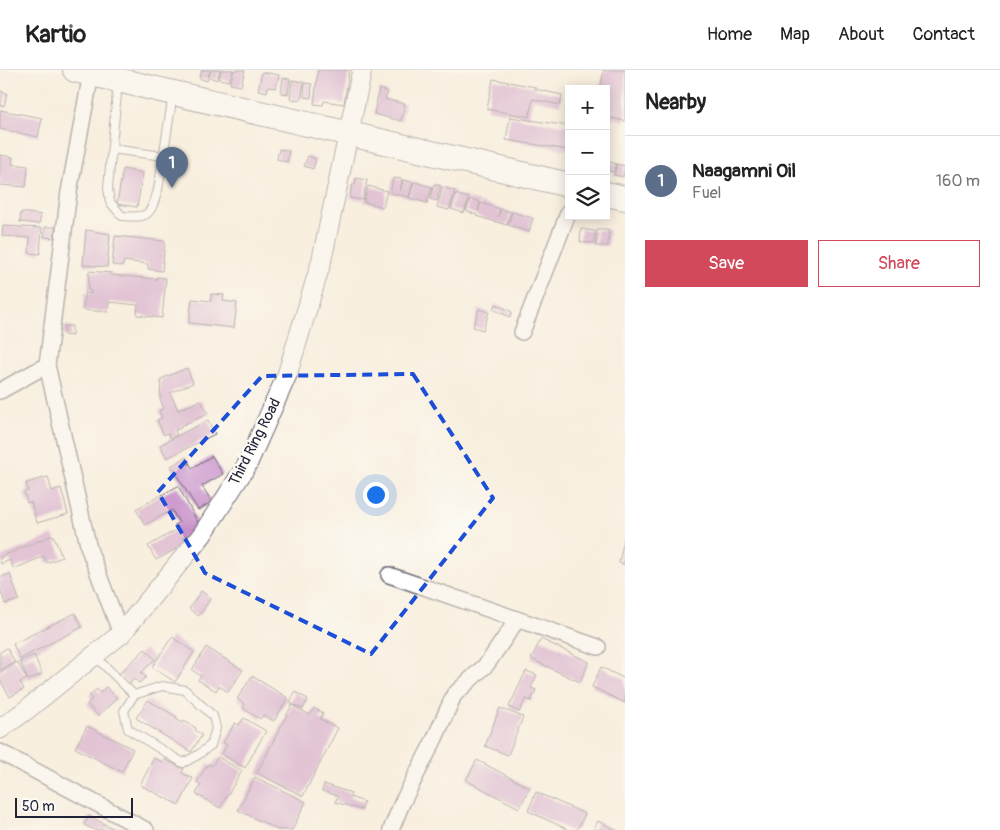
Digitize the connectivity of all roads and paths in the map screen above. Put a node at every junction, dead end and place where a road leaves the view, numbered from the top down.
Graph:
1 (362, 70) edge
2 (83, 72) edge
3 (118, 80) junction
4 (173, 93) junction
5 (349, 134) junction
6 (112, 149) junction
7 (163, 156) junction
8 (565, 184) edge
9 (610, 195) edge
10 (625, 198) edge
11 (566, 220) edge
12 (522, 332) dead end
13 (47, 366) junction
14 (0, 390) edge
15 (389, 575) dead end
16 (517, 620) junction
17 (121, 634) junction
18 (598, 647) dead end
19 (95, 655) junction
20 (134, 695) junction
21 (0, 729) edge
22 (0, 752) edge
23 (146, 830) edge
24 (391, 830) edge

1 - 5 street, Third Ring Road
2 - 3 highway
2 - 13 street
3 - 4 highway
3 - 6 lane
4 - 5 highway
4 - 7 lane
5 - 8 highway
5 - 17 street, Third Ring Road
6 - 7 lane
6 - 7 lane
9 - 10 highway
11 - 12 street
13 - 14 street
13 - 17 street
15 - 16 street
16 - 18 street
16 - 24 street
17 - 19 street, Third Ring Road
19 - 20 lane
19 - 21 street, Third Ring Road
20 - 20 lane
22 - 23 street

